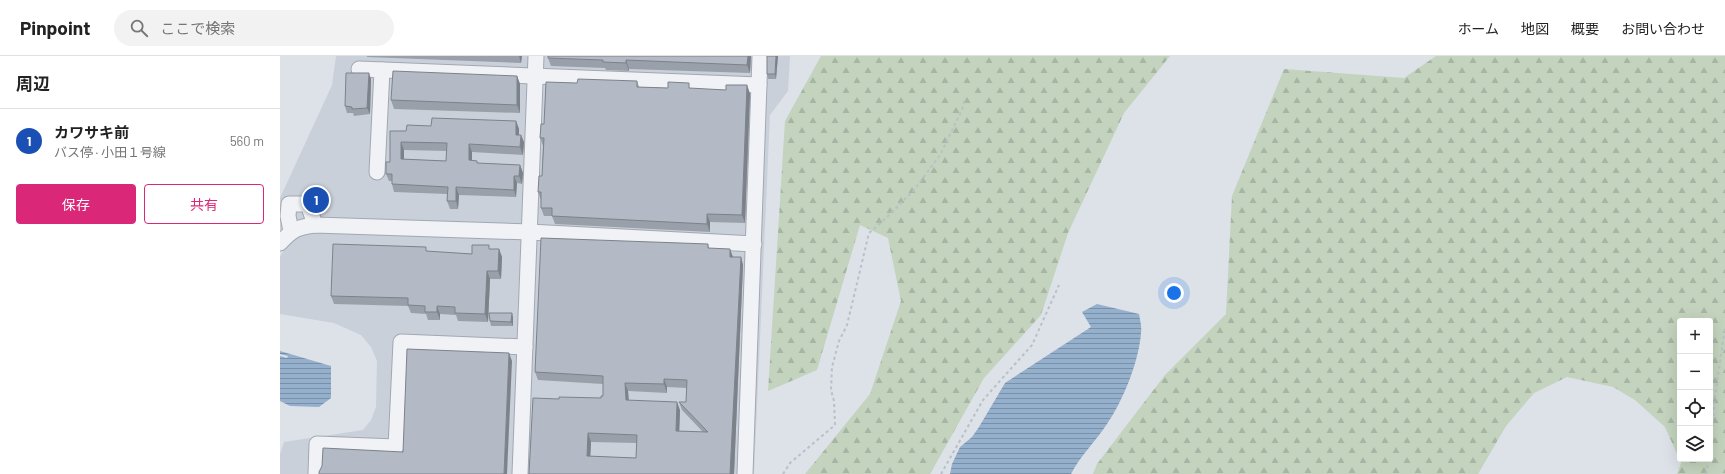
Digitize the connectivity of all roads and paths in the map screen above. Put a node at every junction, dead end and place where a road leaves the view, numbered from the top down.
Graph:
1 (536, 56) edge
2 (760, 56) edge
3 (359, 69) dead end
4 (382, 70) junction
5 (536, 77) junction
6 (759, 85) junction
7 (965, 98) dead end
8 (377, 172) dead end
9 (321, 225) junction
10 (291, 231) junction
11 (529, 232) junction
12 (280, 243) edge
13 (754, 244) junction
14 (1060, 285) dead end
15 (1725, 328) edge
16 (525, 347) junction
17 (1712, 426) edge
18 (1708, 462) edge
19 (316, 474) edge
20 (520, 474) edge
21 (745, 474) edge
22 (783, 474) edge
23 (941, 474) edge
24 (1706, 474) edge

1 - 5 street
2 - 6 street
3 - 4 street
4 - 5 street
4 - 8 street
5 - 6 street
5 - 11 street
6 - 13 street
7 - 22 path
9 - 10 street
9 - 10 street
9 - 11 street
10 - 12 street
11 - 13 street
11 - 16 street
13 - 21 street
14 - 23 path
15 - 17 path
16 - 19 street
16 - 20 street
18 - 24 path

